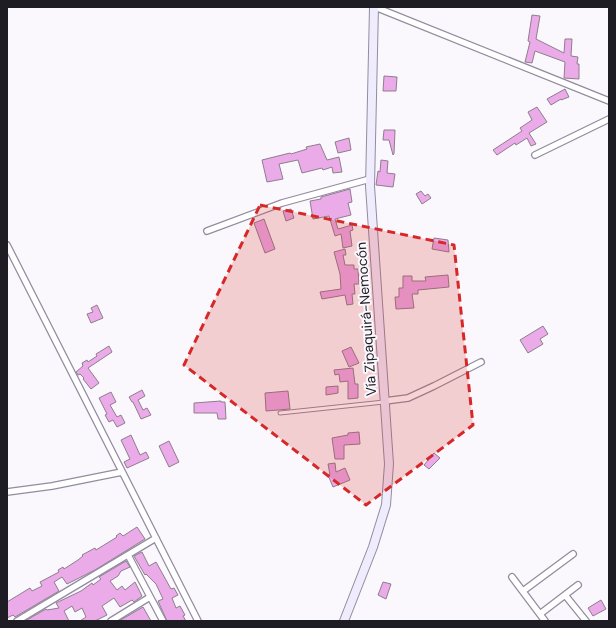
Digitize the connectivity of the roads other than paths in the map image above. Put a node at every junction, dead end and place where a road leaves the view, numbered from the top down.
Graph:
1 (374, 7) edge
2 (609, 101) edge
3 (609, 119) edge
4 (535, 155) dead end
5 (370, 178) junction
6 (207, 231) dead end
7 (7, 245) edge
8 (481, 362) dead end
9 (385, 402) junction
10 (280, 413) dead end
11 (122, 472) junction
12 (7, 492) edge
13 (156, 538) junction
14 (128, 554) junction
15 (573, 554) dead end
16 (512, 577) dead end
17 (578, 585) dead end
18 (523, 591) junction
19 (565, 595) junction
20 (150, 597) junction
21 (540, 614) junction
22 (17, 621) edge
23 (111, 621) edge
24 (163, 621) edge
25 (198, 621) edge
26 (344, 621) edge
27 (545, 621) edge
28 (586, 621) edge

1 - 2 street
1 - 5 main road, Vía Zipaquirá-Nemocón
3 - 4 street
5 - 6 street
5 - 9 main road, Vía Zipaquirá-Nemocón
7 - 11 street
8 - 9 street
9 - 10 lane
9 - 26 main road, Vía Zipaquirá-Nemocón
11 - 12 street
11 - 13 street
13 - 14 street
13 - 25 street
14 - 20 street
14 - 22 street
15 - 18 street
16 - 18 street
17 - 19 street
18 - 21 street
19 - 21 street
19 - 28 street
20 - 23 street
20 - 24 street
21 - 27 street

